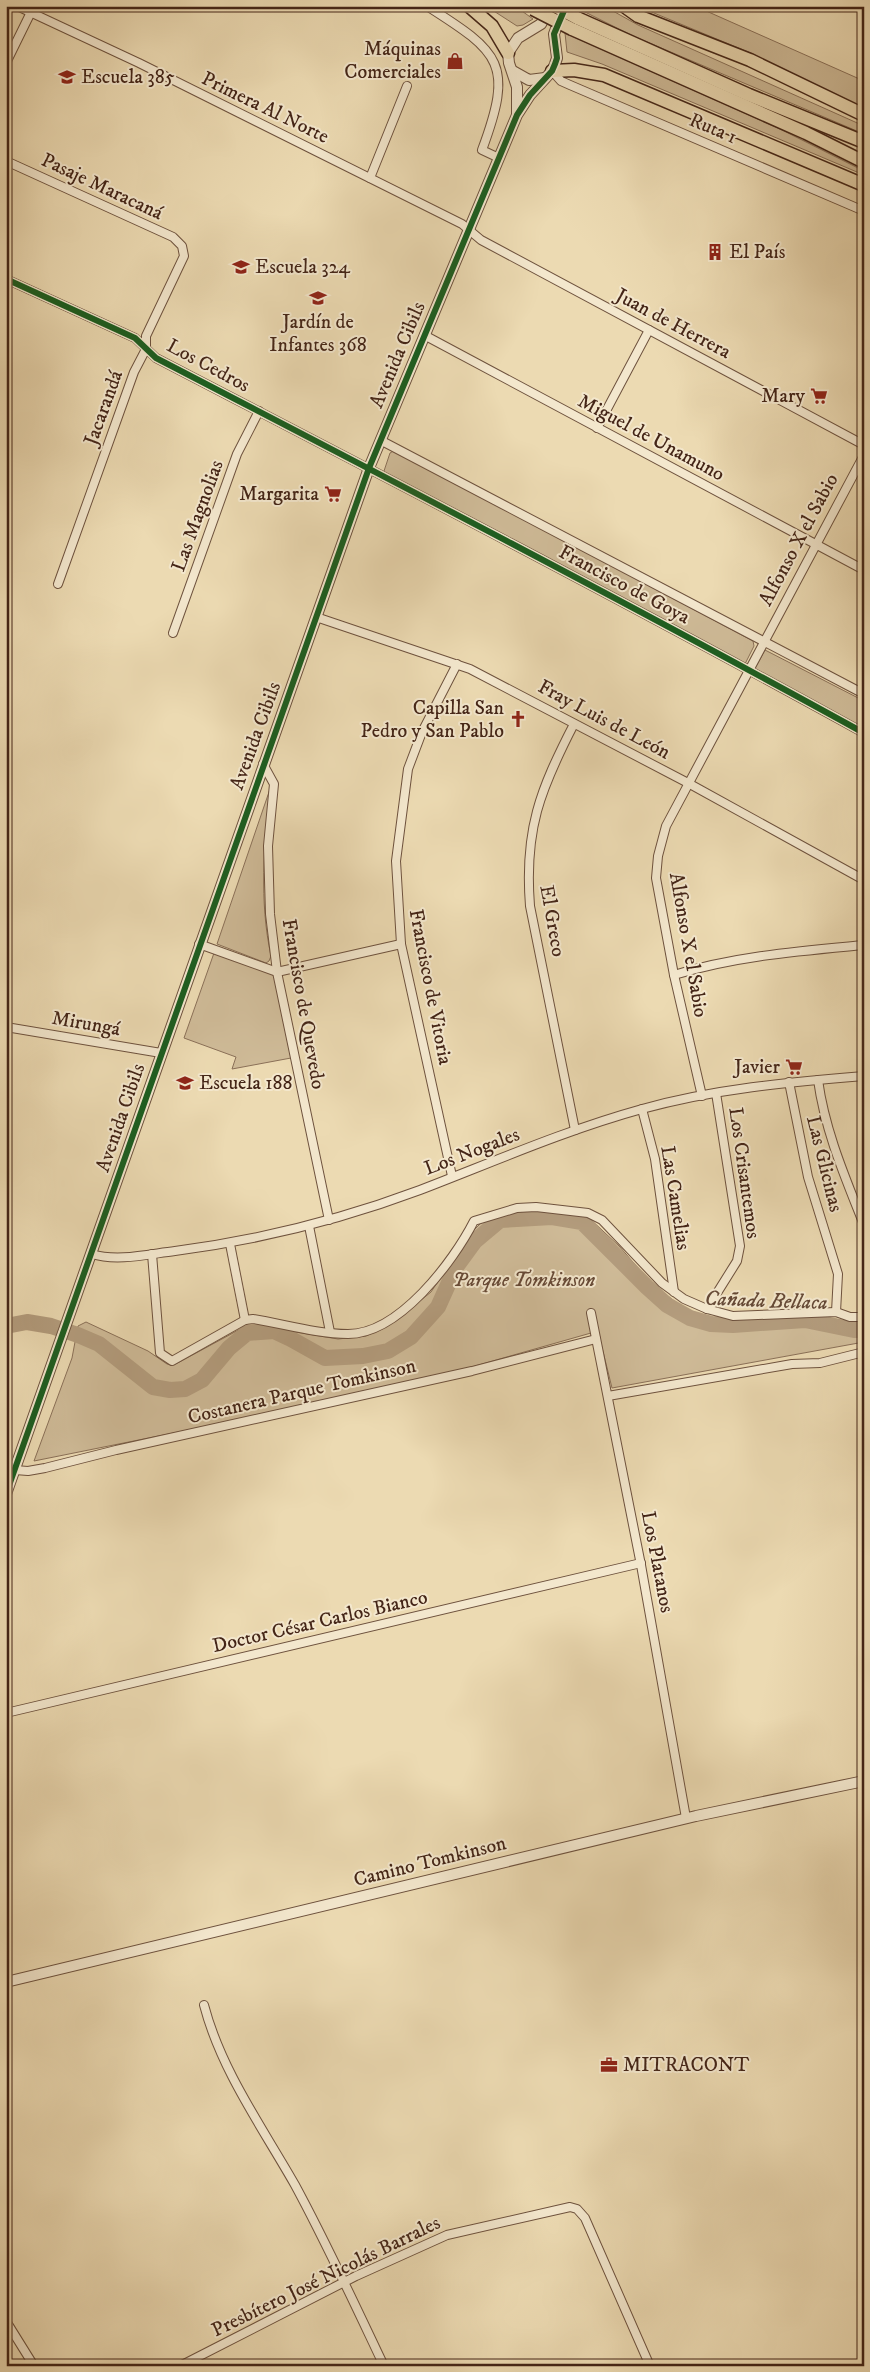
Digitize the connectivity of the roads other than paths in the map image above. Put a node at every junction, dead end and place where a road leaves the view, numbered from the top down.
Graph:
1 (17, 6) edge
2 (427, 6) edge
3 (469, 6) edge
4 (553, 6) edge
5 (566, 6) edge
6 (624, 6) edge
7 (531, 8) edge
8 (32, 9) edge
9 (575, 23) junction
10 (508, 53) junction
11 (6, 63) edge
12 (512, 70) junction
13 (548, 75) junction
14 (407, 86) dead end
15 (518, 115) junction
16 (864, 115) edge
17 (864, 142) edge
18 (499, 158) junction
19 (6, 161) edge
20 (864, 162) edge
21 (370, 178) junction
22 (864, 185) edge
23 (864, 211) edge
24 (468, 230) junction
25 (182, 246) joint
26 (6, 279) edge
27 (649, 330) junction
28 (424, 335) junction
29 (146, 349) junction
30 (259, 412) junction
31 (598, 428) junction
32 (380, 440) junction
33 (864, 445) edge
34 (864, 455) edge
35 (369, 468) junction
36 (816, 544) junction
37 (864, 570) edge
38 (58, 584) dead end
39 (316, 616) junction
40 (173, 633) dead end
41 (763, 640) junction
42 (457, 664) junction
43 (748, 669) junction
44 (864, 694) edge
45 (574, 724) junction
46 (864, 733) edge
47 (263, 764) junction
48 (688, 783) junction
49 (864, 880) edge
50 (199, 944) junction
51 (401, 944) junction
52 (864, 945) edge
53 (277, 972) junction
54 (674, 975) junction
55 (6, 1026) edge
56 (161, 1053) junction
57 (864, 1076) edge
58 (818, 1080) junction
59 (789, 1082) junction
60 (716, 1093) junction
61 (702, 1096) junction
62 (642, 1109) junction
63 (575, 1130) junction
64 (452, 1176) junction
65 (329, 1220) junction
66 (864, 1225) edge
67 (309, 1226) junction
68 (230, 1244) junction
69 (92, 1254) junction
70 (152, 1254) junction
71 (674, 1292) junction
72 (707, 1309) junction
73 (836, 1312) junction
74 (591, 1313) dead end
75 (864, 1317) edge
76 (245, 1320) junction
77 (330, 1332) junction
78 (596, 1338) junction
79 (864, 1352) edge
80 (608, 1396) junction
81 (15, 1470) junction
82 (6, 1494) edge
83 (640, 1563) junction
84 (6, 1713) edge
85 (864, 1781) edge
86 (686, 1818) junction
87 (6, 1982) edge
88 (204, 2005) dead end
89 (344, 2282) junction
90 (6, 2321) edge
91 (34, 2366) edge
92 (180, 2366) edge
93 (384, 2366) edge
94 (650, 2366) edge

1 - 8 street, Primera Al Norte
2 - 18 street
3 - 10 highway
4 - 9 highway, bridge
4 - 10 street
5 - 13 street, Avenida Cibils
6 - 16 highway
7 - 9 highway, bridge
8 - 11 street
8 - 21 street, Primera Al Norte
9 - 17 highway
9 - 20 highway
10 - 12 street, Avenida Cibils
12 - 13 street
12 - 15 street, Avenida Cibils
13 - 15 street, Avenida Cibils
13 - 22 highway
13 - 23 street, Ruta 1
14 - 21 street
15 - 18 street, Avenida Cibils
18 - 24 street, Avenida Cibils
19 - 25 street, Pasaje Maracaná
21 - 24 street, Primera Al Norte
24 - 27 street, Juan de Herrera
24 - 28 street, Avenida Cibils
25 - 29 street, Jacarandá
26 - 29 street, Los Cedros
27 - 31 street
27 - 33 street, Juan de Herrera
28 - 31 street, Miguel de Unamuno
28 - 32 street, Avenida Cibils
29 - 30 street, Los Cedros
29 - 38 street, Jacarandá
30 - 35 street, Los Cedros
30 - 40 street, Las Magnolias
31 - 36 street, Miguel de Unamuno
32 - 35 street, Avenida Cibils
32 - 41 street, Francisco de Goya
34 - 36 street, Alfonso X el Sabio
35 - 39 street, Avenida Cibils
35 - 43 street, Francisco de Goya
36 - 37 street, Miguel de Unamuno
36 - 41 street, Alfonso X el Sabio
39 - 42 street, Fray Luis de León
39 - 47 street, Avenida Cibils
41 - 43 street
41 - 44 street, Francisco de Goya
42 - 45 street, Fray Luis de León
42 - 51 street, Francisco de Vitoria
43 - 46 street, Francisco de Goya
43 - 48 street, Alfonso X el Sabio
45 - 48 street, Fray Luis de León
45 - 63 street, El Greco
47 - 50 street, Avenida Cibils
47 - 53 street, Francisco de Quevedo
48 - 49 street, Fray Luis de León
48 - 54 street, Alfonso X el Sabio
50 - 53 street
50 - 56 street, Avenida Cibils
51 - 53 street
51 - 64 street, Francisco de Vitoria
52 - 54 street
53 - 65 street, Francisco de Quevedo
54 - 61 street, Alfonso X el Sabio
55 - 56 street, Mirungá
56 - 69 street, Avenida Cibils
57 - 58 street, Los Nogales
58 - 59 street, Los Nogales
58 - 66 street
59 - 60 street, Los Nogales
59 - 73 street, Las Glicinas
60 - 61 street, Los Nogales
60 - 72 street, Los Crisantemos
61 - 62 street, Los Nogales
62 - 63 street, Los Nogales
62 - 71 street, Las Camelias
63 - 64 street, Los Nogales
64 - 65 street, Los Nogales
65 - 67 street, Los Nogales
67 - 68 street, Los Nogales
67 - 77 street
68 - 70 street, Los Nogales
68 - 76 street
69 - 70 street, Los Nogales
69 - 81 street, Avenida Cibils
70 - 76 street
71 - 72 street
71 - 77 street
72 - 73 street
73 - 75 street
74 - 78 street, Los Platanos
76 - 77 street
78 - 80 street, Los Platanos
78 - 81 street, Costanera Parque Tomkinson
79 - 80 street
80 - 83 street, Los Platanos
81 - 82 street, Avenida Cibils
83 - 84 street, Doctor César Carlos Bianco
83 - 86 street, Los Platanos
85 - 86 street, Camino Tomkinson
86 - 87 street, Camino Tomkinson
88 - 89 street
89 - 92 street, Presbítero José Nicolás Barrales
89 - 93 street
89 - 94 street, Presbítero José Nicolás Barrales
90 - 91 street

